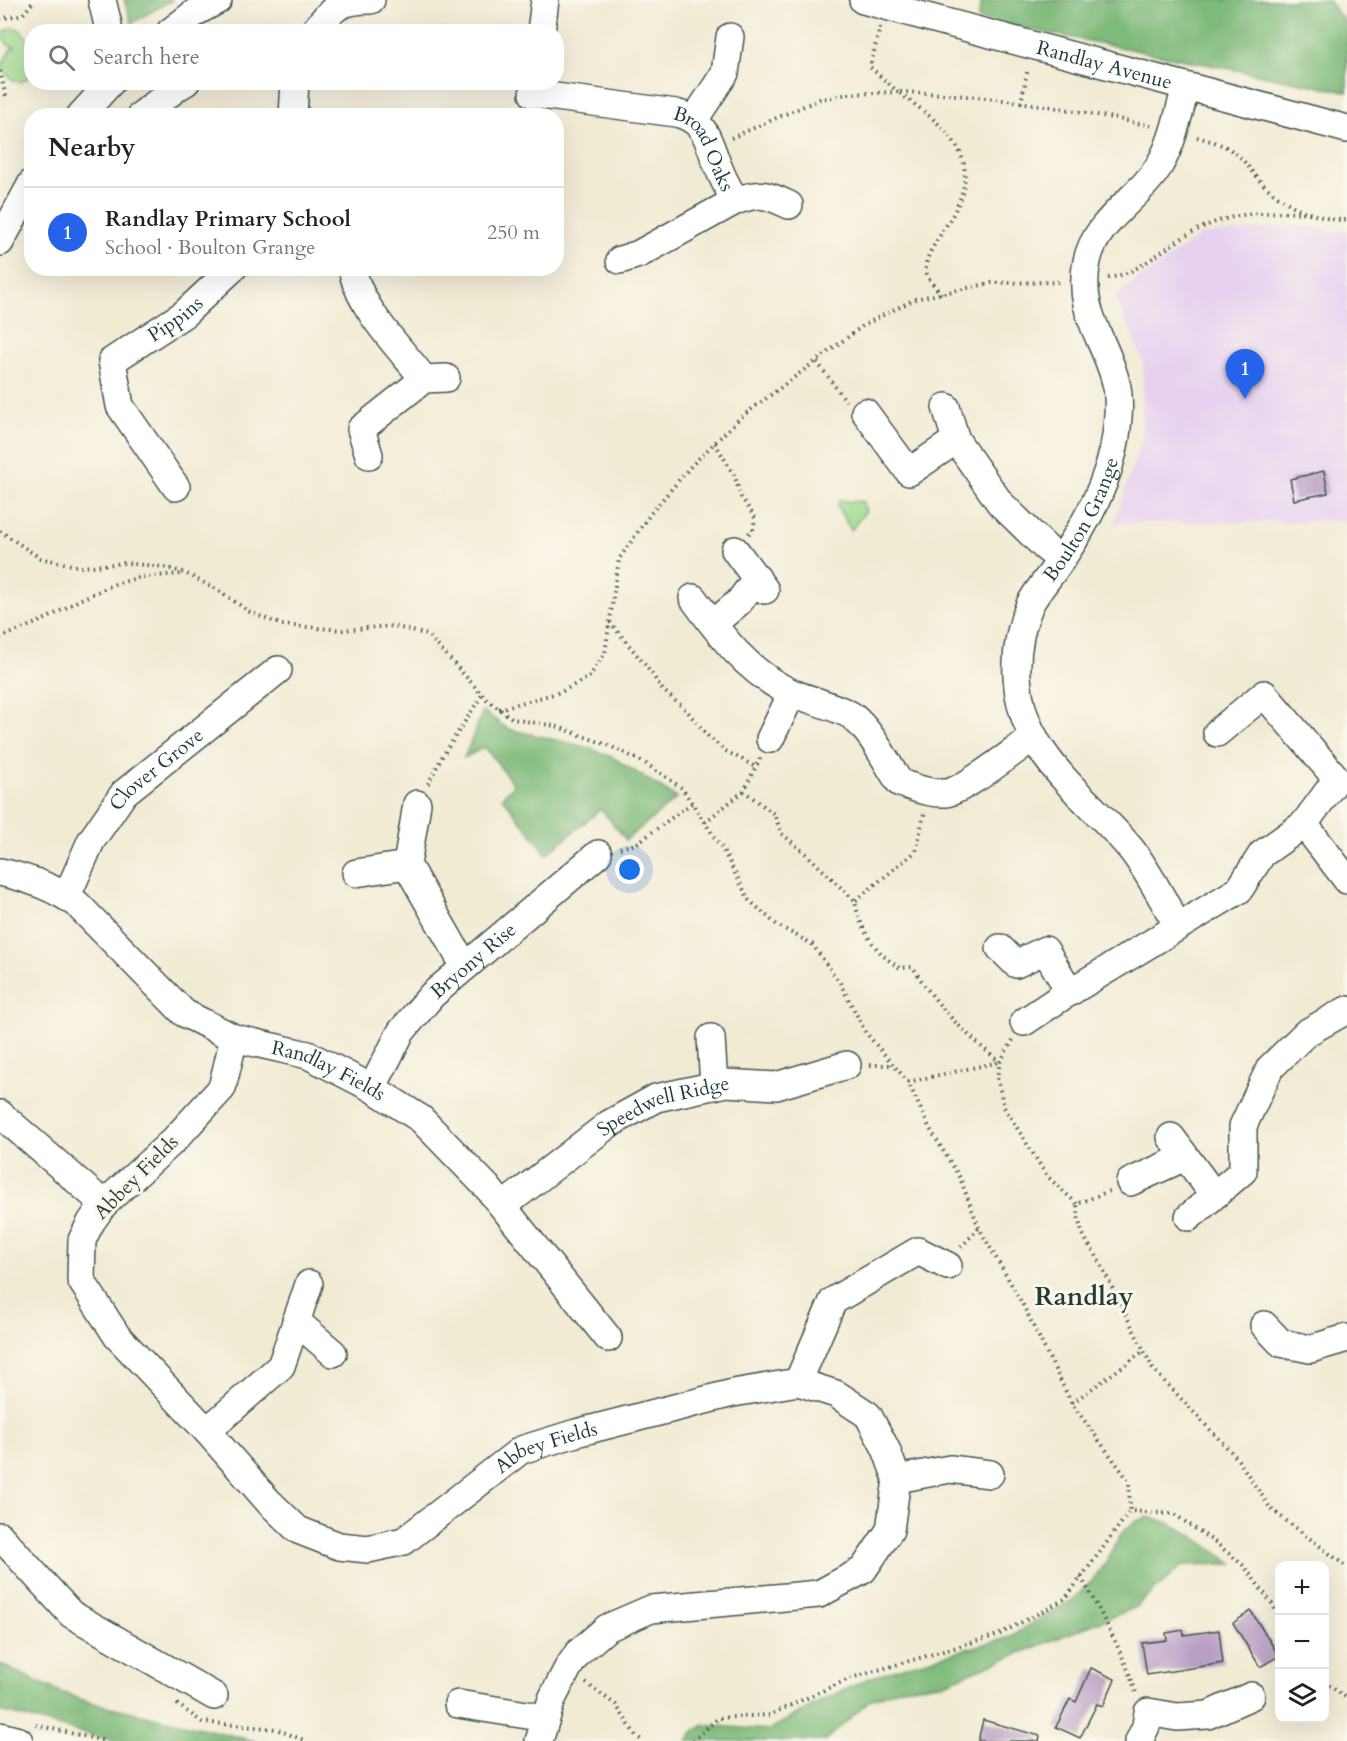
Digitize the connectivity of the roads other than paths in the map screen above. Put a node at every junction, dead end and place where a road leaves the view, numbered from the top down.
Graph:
1 (218, 0) edge
2 (371, 0) edge
3 (545, 0) edge
4 (874, 3) edge
5 (180, 24) edge
6 (320, 24) edge
7 (542, 24) edge
8 (730, 37) dead end
9 (1186, 87) junction
10 (104, 90) edge
11 (174, 90) edge
12 (295, 90) edge
13 (532, 97) edge
14 (87, 108) edge
15 (150, 108) edge
16 (293, 108) edge
17 (694, 120) junction
18 (1347, 129) edge
19 (24, 198) edge
20 (735, 201) junction
21 (789, 206) dead end
22 (0, 242) edge
23 (620, 260) dead end
24 (224, 276) edge
25 (355, 276) edge
26 (946, 408) dead end
27 (865, 411) road end
28 (956, 440) junction
29 (369, 455) dead end
30 (176, 487) dead end
31 (735, 550) road end
32 (1061, 560) junction
33 (693, 598) dead end
34 (712, 624) junction
35 (278, 670) dead end
36 (792, 693) junction
37 (1217, 733) dead end
38 (1034, 738) junction
39 (770, 739) road end
40 (1342, 779) edge
41 (417, 804) road end
42 (1304, 824) junction
43 (598, 854) road end
44 (407, 865) junction
45 (0, 872) edge
46 (356, 873) dead end
47 (1347, 880) edge
48 (67, 896) junction
49 (1178, 926) junction
50 (1000, 948) dead end
51 (465, 967) junction
52 (1070, 992) junction
53 (1347, 1010) edge
54 (1024, 1022) road end
55 (234, 1038) junction
56 (711, 1038) dead end
57 (847, 1065) dead end
58 (714, 1086) junction
59 (372, 1088) junction
60 (0, 1114) edge
61 (1130, 1182) road end
62 (1215, 1195) junction
63 (104, 1204) junction
64 (503, 1206) junction
65 (1189, 1217) dead end
66 (948, 1266) dead end
67 (309, 1284) dead end
68 (296, 1321) junction
69 (1264, 1325) dead end
70 (608, 1338) dead end
71 (1347, 1338) edge
72 (333, 1353) dead end
73 (798, 1382) junction
74 (207, 1431) junction
75 (990, 1474) dead end
76 (897, 1479) junction
77 (0, 1536) edge
78 (214, 1696) dead end
79 (1251, 1696) dead end
80 (458, 1704) dead end
81 (542, 1729) edge
82 (1143, 1734) edge
83 (0, 1736) edge
84 (19, 1741) edge

1 - 5 street
2 - 6 street
3 - 7 street
4 - 9 street, Randlay Avenue
8 - 17 street
9 - 18 street, Randlay Avenue
9 - 32 street, Boulton Grange
10 - 14 street
11 - 15 street
12 - 16 street
13 - 17 street, Broad Oaks
17 - 20 street, Broad Oaks
19 - 22 street
20 - 21 street
20 - 23 street, Broad Oaks
24 - 30 street, Pippins
25 - 29 street
26 - 28 street
27 - 28 street
28 - 32 street
31 - 34 street
32 - 38 street, Boulton Grange
33 - 34 street
34 - 36 street
35 - 48 street, Clover Grove
36 - 38 street
36 - 39 street
37 - 40 street
38 - 49 street, Boulton Grange
40 - 42 street
41 - 44 street
42 - 47 street
42 - 49 street
43 - 51 street, Bryony Rise
44 - 46 street
44 - 51 street
45 - 48 street, Randlay Fields
48 - 55 street, Randlay Fields
49 - 52 street
50 - 52 street
51 - 59 street, Bryony Rise
52 - 54 street
53 - 62 street
55 - 59 street, Randlay Fields
55 - 63 street, Abbey Fields
56 - 58 street
57 - 58 street, Speedwell Ridge
58 - 64 street, Speedwell Ridge
59 - 64 street, Randlay Fields
60 - 63 street
61 - 62 street
62 - 65 street
63 - 74 street, Abbey Fields
64 - 70 street, Randlay Fields
66 - 73 street
67 - 68 street
68 - 72 street
68 - 74 street
69 - 71 street
73 - 74 street, Abbey Fields
73 - 76 street, Abbey Fields
75 - 76 street
76 - 81 street, Abbey Fields
77 - 78 street
79 - 82 street
80 - 81 street
83 - 84 street

